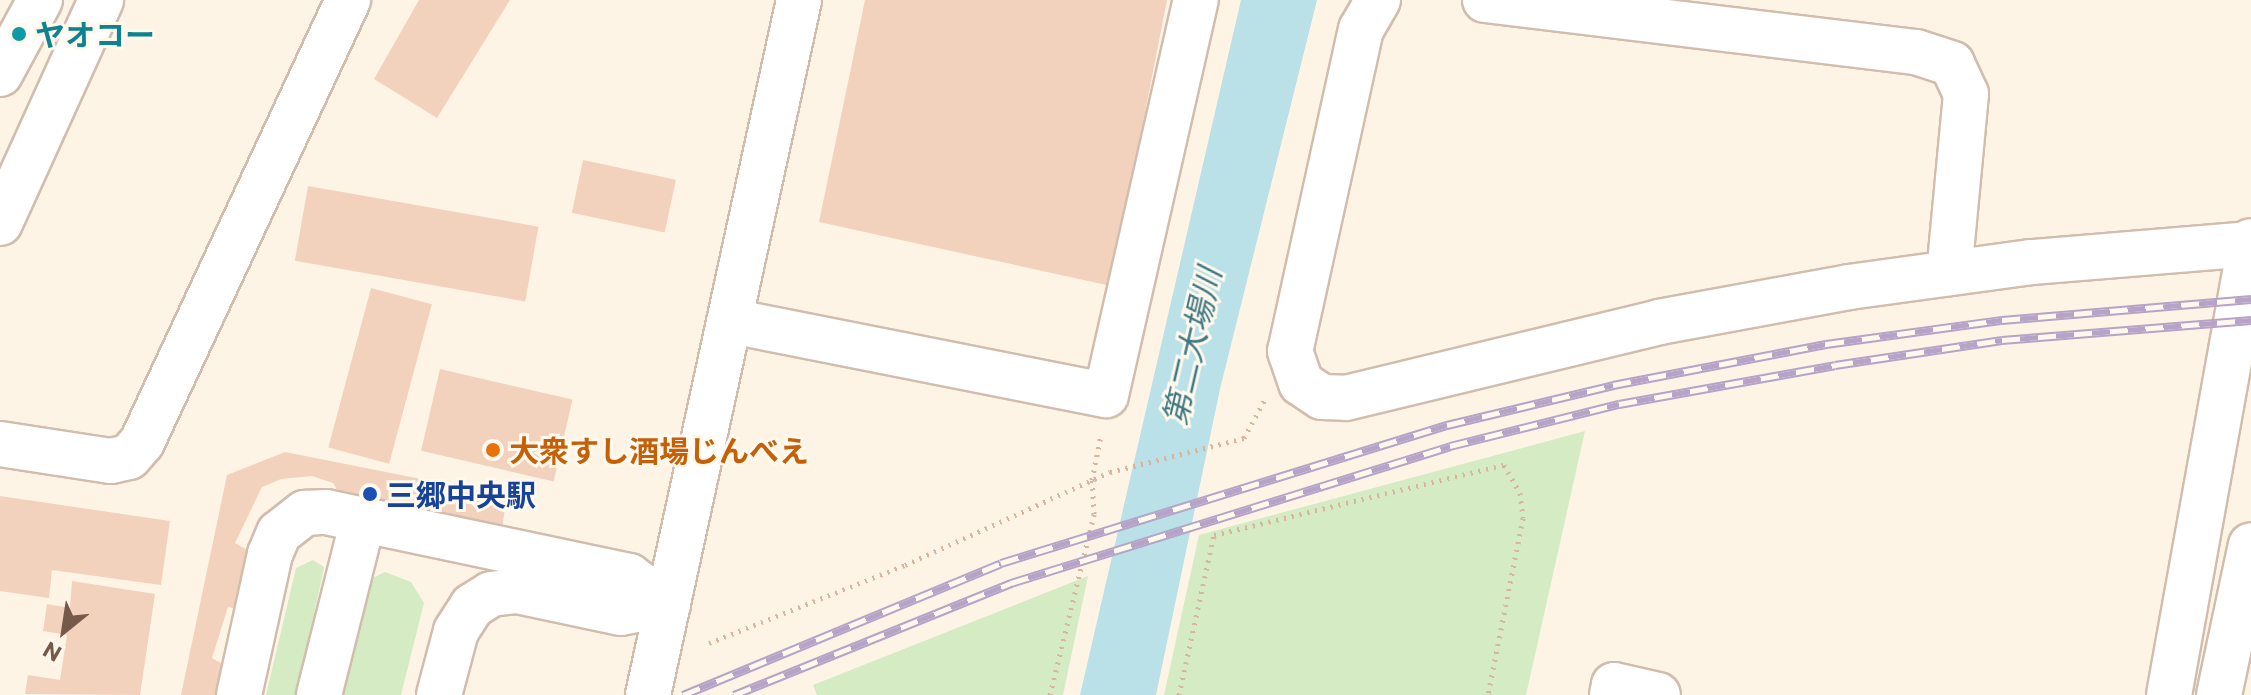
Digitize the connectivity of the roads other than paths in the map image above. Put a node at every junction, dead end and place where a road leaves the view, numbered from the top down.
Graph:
1 (101, 0) edge
2 (348, 0) edge
3 (799, 0) edge
4 (1196, 0) edge
5 (1378, 0) edge
6 (1485, 0) edge
7 (1604, 7) edge
8 (32, 12) edge
9 (0, 74) edge
10 (0, 223) edge
11 (2251, 242) edge
12 (1949, 273) junction
13 (731, 321) junction
14 (0, 444) edge
15 (363, 520) junction
16 (425, 533) junction
17 (2251, 545) edge
18 (668, 604) junction
19 (456, 631) junction
20 (239, 695) edge
21 (319, 695) edge
22 (439, 695) edge
23 (648, 695) edge
24 (1612, 695) edge
25 (1658, 695) edge
26 (2169, 695) edge
27 (2219, 695) edge

1 - 10 street
2 - 14 street
3 - 13 street
4 - 13 street
5 - 12 street
6 - 7 street
7 - 12 street
8 - 9 street
11 - 12 street
11 - 26 street
13 - 18 street
15 - 16 street
15 - 20 street
15 - 21 street
16 - 18 street
16 - 19 street
17 - 27 street
18 - 19 street
18 - 23 street
19 - 22 street
24 - 25 street

